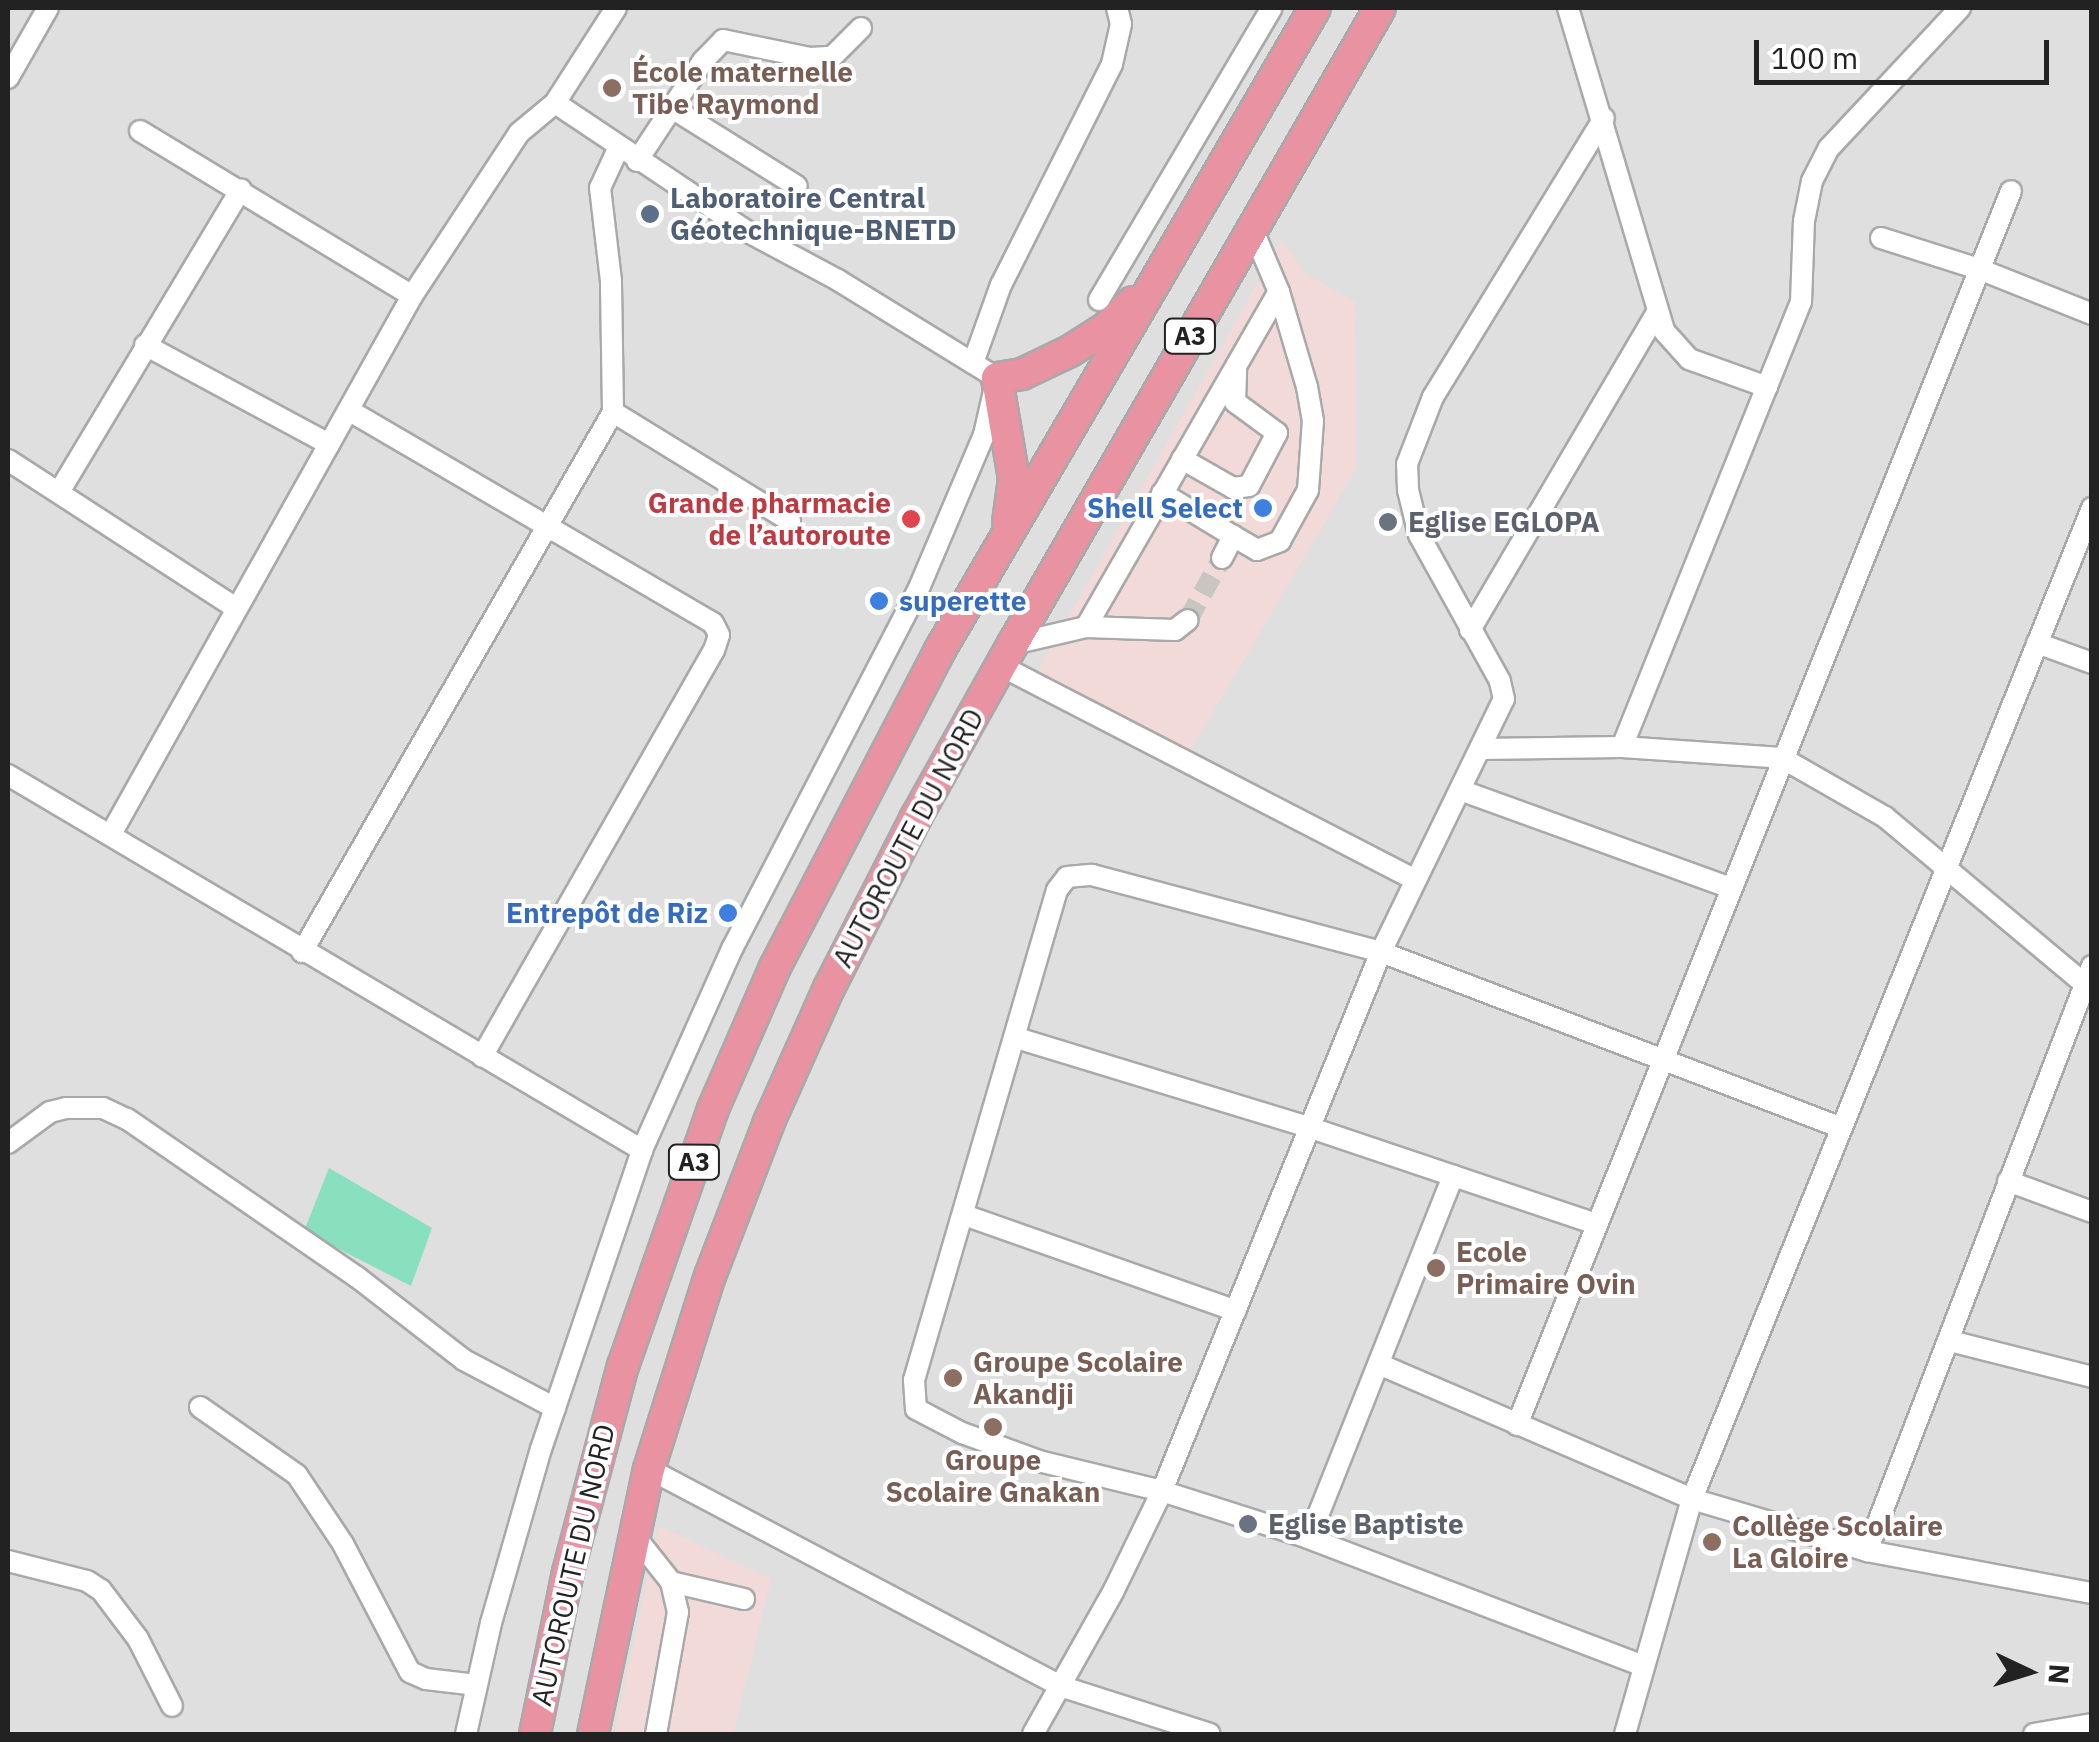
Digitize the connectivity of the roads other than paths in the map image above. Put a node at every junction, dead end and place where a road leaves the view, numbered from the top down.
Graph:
1 (48, 8) edge
2 (616, 8) edge
3 (1117, 8) edge
4 (1272, 8) edge
5 (1315, 8) edge
6 (1380, 8) edge
7 (1568, 8) edge
8 (1960, 8) edge
9 (861, 28) dead end
10 (8, 78) edge
11 (555, 103) junction
12 (672, 108) junction
13 (1604, 118) junction
14 (140, 132) dead end
15 (618, 149) junction
16 (637, 161) junction
17 (797, 186) dead end
18 (240, 189) junction
19 (2010, 191) dead end
20 (1252, 228) junction
21 (1881, 238) dead end
22 (1979, 269) junction
23 (1156, 279) junction
24 (1278, 292) junction
25 (412, 296) junction
26 (1099, 300) dead end
27 (1658, 312) junction
28 (2092, 314) edge
29 (145, 346) junction
30 (1236, 366) junction
31 (985, 370) junction
32 (1767, 387) junction
33 (350, 411) junction
34 (613, 412) junction
35 (329, 444) junction
36 (1182, 459) junction
37 (8, 460) edge
38 (58, 492) junction
39 (1162, 494) junction
40 (2092, 508) edge
41 (790, 520) dead end
42 (549, 525) junction
43 (1233, 536) junction
44 (1006, 540) junction
45 (1222, 558) tunnel mouth
46 (236, 608) junction
47 (1188, 620) dead end
48 (1086, 626) junction
49 (1470, 630) junction
50 (2037, 643) junction
51 (1007, 655) junction
52 (2092, 663) edge
53 (1622, 747) junction
54 (1480, 749) junction
55 (1782, 758) junction
56 (8, 775) edge
57 (1460, 790) junction
58 (111, 834) junction
59 (1946, 866) junction
60 (1414, 879) junction
61 (1730, 888) junction
62 (302, 952) junction
63 (1380, 952) junction
64 (2089, 980) edge
65 (1017, 1038) junction
66 (482, 1056) junction
67 (1666, 1058) junction
68 (1308, 1127) junction
69 (1842, 1128) junction
70 (11, 1137) edge
71 (642, 1150) junction
72 (1453, 1176) junction
73 (2008, 1180) junction
74 (2092, 1212) edge
75 (964, 1215) junction
76 (1597, 1224) junction
77 (1236, 1311) junction
78 (1950, 1341) junction
79 (1381, 1365) junction
80 (2092, 1377) edge
81 (200, 1408) dead end
82 (555, 1408) junction
83 (1517, 1425) junction
84 (649, 1469) junction
85 (1162, 1491) junction
86 (1692, 1498) junction
87 (633, 1534) junction
88 (1309, 1538) junction
89 (1867, 1551) junction
90 (8, 1561) edge
91 (671, 1582) junction
92 (2092, 1593) edge
93 (744, 1599) dead end
94 (1641, 1666) junction
95 (477, 1685) junction
96 (1060, 1686) junction
97 (172, 1706) dead end
98 (2092, 1724) edge
99 (466, 1734) edge
100 (535, 1734) edge
101 (593, 1734) edge
102 (656, 1734) edge
103 (1033, 1734) edge
104 (1210, 1734) edge
105 (1624, 1734) edge
106 (2034, 1734) edge

1 - 10 street
2 - 11 street
3 - 31 street
4 - 26 street
5 - 23 highway, AUTOROUTE DU NORD / A3
6 - 20 highway, AUTOROUTE DU NORD / A3
7 - 13 street
8 - 32 street
9 - 12 street
11 - 15 street
11 - 25 street
12 - 16 street
12 - 17 street
13 - 27 street
13 - 49 street
14 - 18 street
15 - 16 street
15 - 34 street
16 - 31 street
18 - 25 street
18 - 29 street
19 - 22 street
20 - 24 street
20 - 51 highway, AUTOROUTE DU NORD / A3
21 - 22 street
22 - 28 street
22 - 55 street
23 - 31 highway
23 - 44 highway, AUTOROUTE DU NORD / A3
24 - 30 street
24 - 43 street
25 - 33 street
27 - 32 street
27 - 49 street
29 - 35 street
29 - 38 street
30 - 36 street
30 - 36 street
31 - 44 highway
31 - 71 street
32 - 53 street
33 - 35 street
33 - 42 street
34 - 41 street
34 - 42 street
35 - 46 street
36 - 39 street
37 - 38 street
38 - 46 street
39 - 43 street
39 - 48 street
40 - 50 street
42 - 62 street
42 - 66 street
43 - 45 street
44 - 100 highway, AUTOROUTE DU NORD / A3
46 - 58 street
47 - 48 street
48 - 51 street
49 - 54 street
50 - 52 street
50 - 59 street
51 - 60 street
51 - 84 highway, AUTOROUTE DU NORD / A3
53 - 54 street
53 - 55 street
54 - 57 street
55 - 59 street
55 - 61 street
56 - 58 street
57 - 60 street
57 - 61 street
58 - 62 street
59 - 64 street
59 - 69 street
60 - 63 street
61 - 67 street
62 - 66 street
63 - 65 street
63 - 67 street
63 - 68 street
64 - 73 street
65 - 68 street
65 - 75 street
66 - 71 street
67 - 69 street
67 - 76 street
68 - 72 street
68 - 77 street
69 - 86 street
70 - 82 street
71 - 82 street
72 - 76 street
72 - 79 street
73 - 74 street
73 - 78 street
75 - 77 street
75 - 85 street
76 - 83 street
77 - 85 street
78 - 80 street
78 - 89 street
79 - 83 street
79 - 88 street
81 - 95 street
82 - 95 street
83 - 86 street
84 - 87 highway, AUTOROUTE DU NORD / A3
84 - 96 street
85 - 88 street
85 - 96 street
86 - 89 street
86 - 94 street
87 - 91 street
87 - 101 highway, AUTOROUTE DU NORD / A3
88 - 94 street
89 - 92 street
90 - 97 street
91 - 93 street
91 - 102 street
94 - 105 street
95 - 99 street
96 - 103 street
96 - 104 street
98 - 106 street

